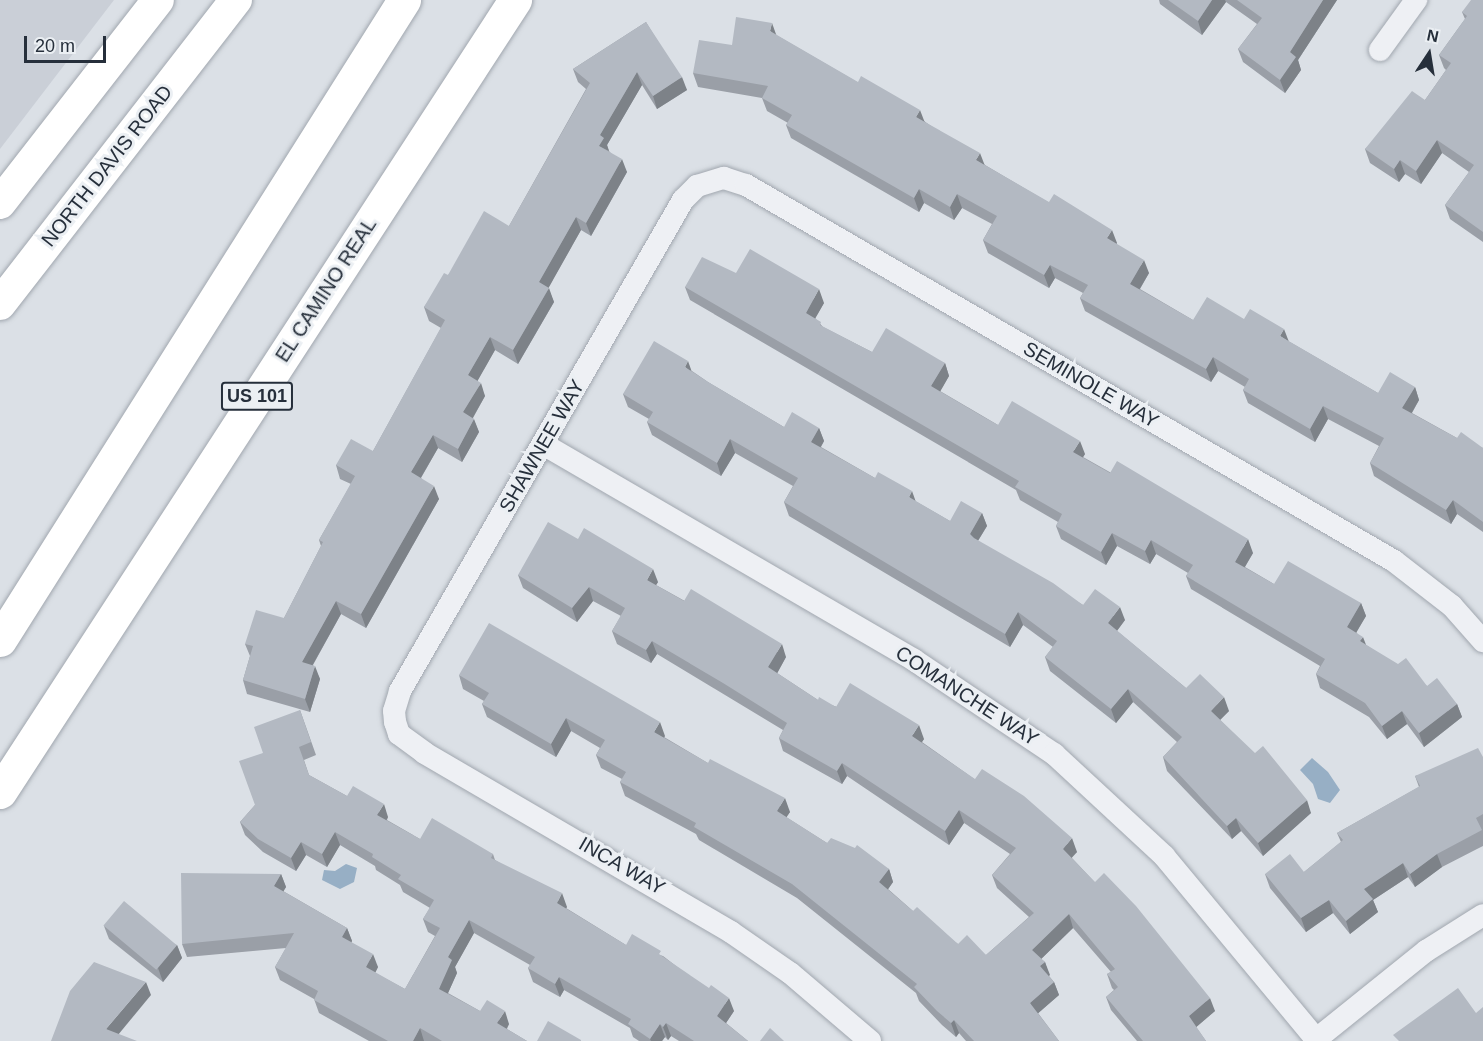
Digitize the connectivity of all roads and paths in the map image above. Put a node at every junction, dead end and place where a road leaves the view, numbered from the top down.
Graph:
1 (158, 0) edge
2 (236, 0) edge
3 (404, 0) edge
4 (515, 0) edge
5 (1416, 0) edge
6 (1380, 50) dead end
7 (683, 200) joint
8 (0, 203) edge
9 (0, 304) edge
10 (543, 444) junction
11 (0, 640) edge
12 (1483, 641) edge
13 (400, 692) joint
14 (0, 792) edge
15 (1483, 915) edge
16 (1315, 1040) edge
17 (870, 1041) edge

1 - 8 main road
2 - 9 main road, NORTH DAVIS ROAD
3 - 11 highway
4 - 14 highway, EL CAMINO REAL / US 101
5 - 6 street
7 - 10 street, SHAWNEE WAY
7 - 12 street, SEMINOLE WAY
10 - 13 street, SHAWNEE WAY
10 - 16 street, COMANCHE WAY
13 - 17 street, INCA WAY
15 - 16 street

